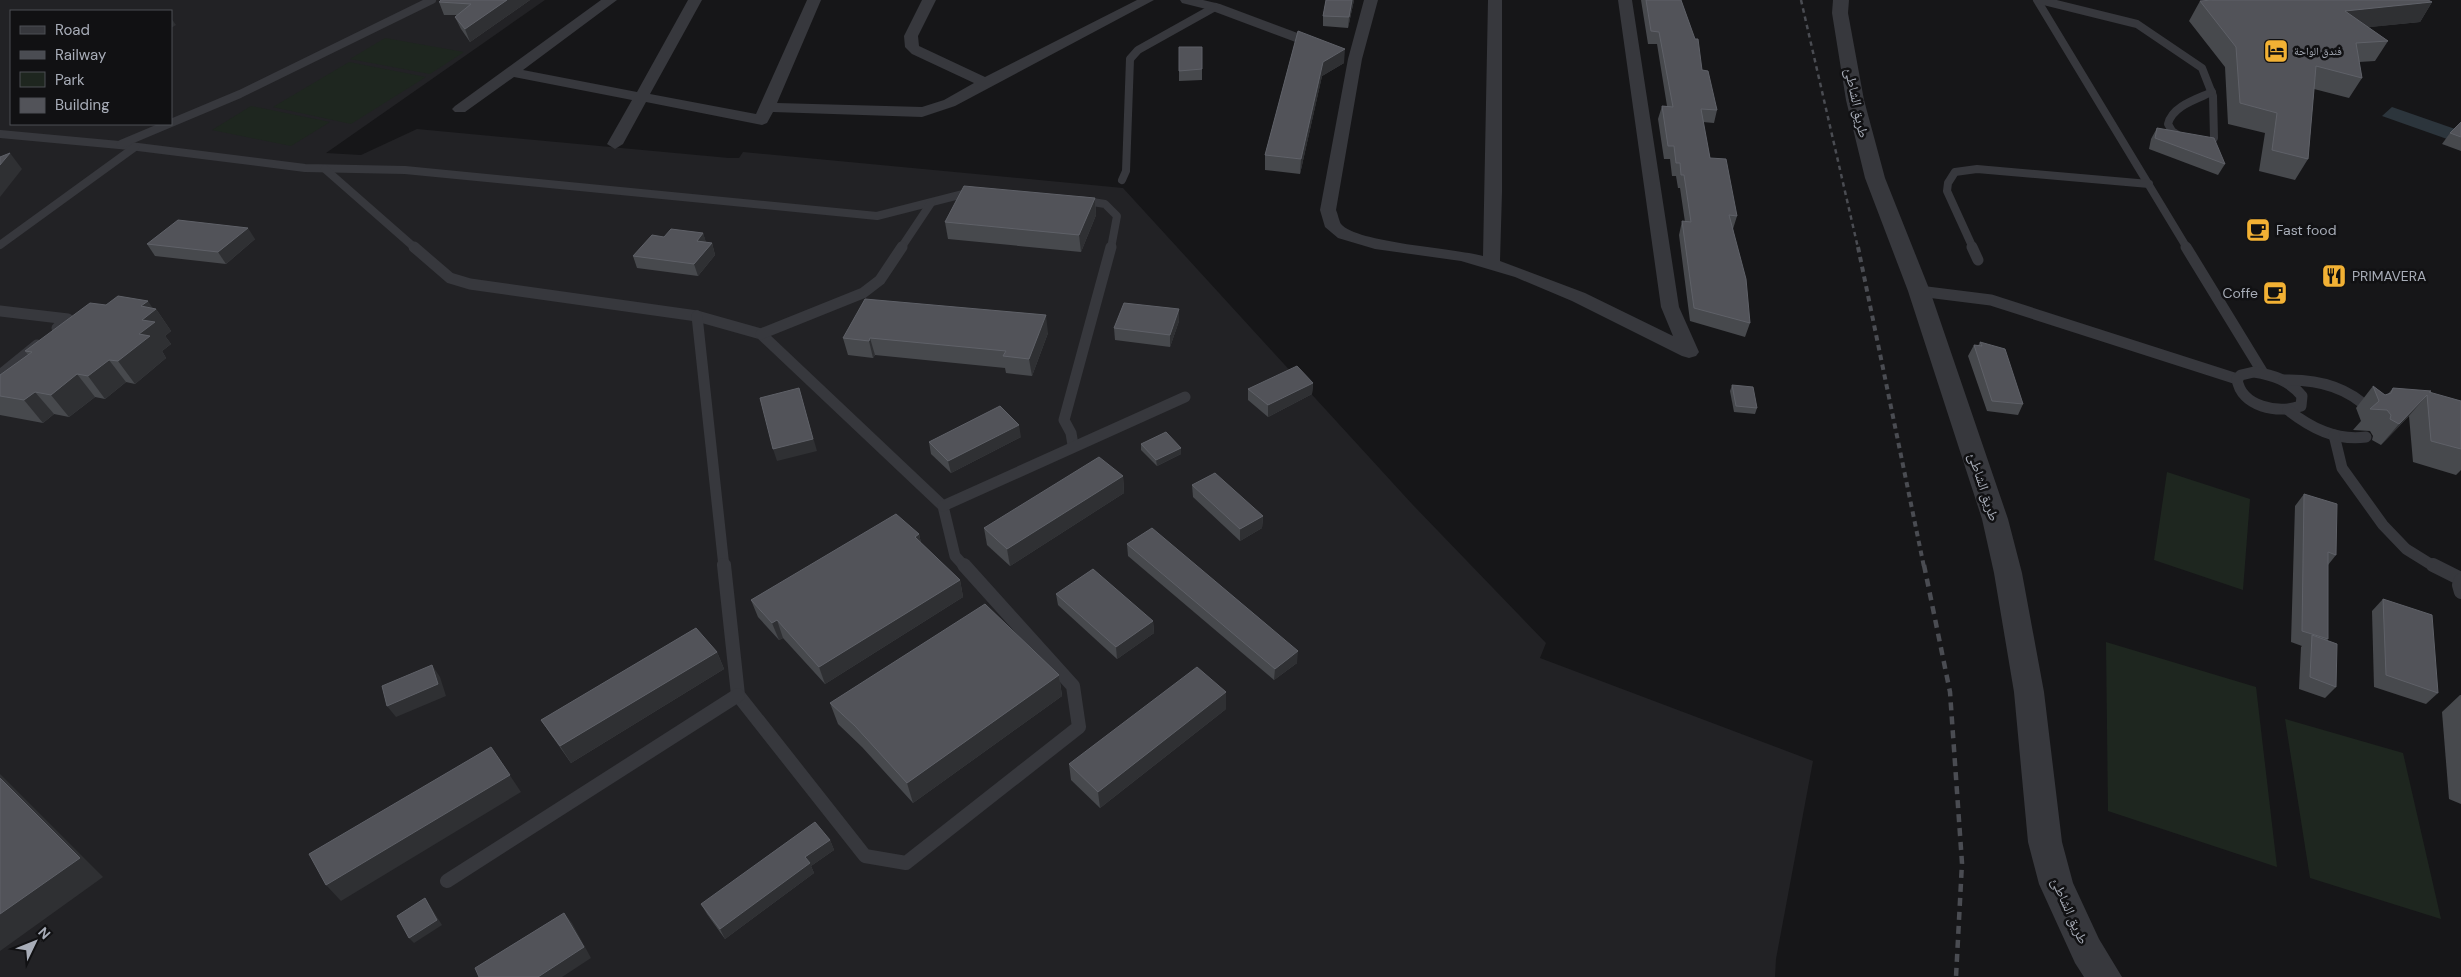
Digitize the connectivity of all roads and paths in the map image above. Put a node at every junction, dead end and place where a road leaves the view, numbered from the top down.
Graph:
1 (432, 0) edge
2 (610, 0) edge
3 (695, 0) edge
4 (814, 0) edge
5 (929, 0) edge
6 (1147, 0) edge
7 (1187, 0) edge
8 (1371, 0) edge
9 (1495, 0) edge
10 (1625, 0) edge
11 (1841, 0) edge
12 (2039, 0) edge
13 (1215, 7) junction
14 (1346, 56) junction
15 (511, 72) junction
16 (986, 83) junction
17 (2212, 92) junction
18 (640, 98) junction
19 (460, 109) dead end
20 (762, 120) junction
21 (0, 134) edge
22 (615, 144) dead end
23 (117, 145) junction
24 (135, 147) junction
25 (326, 169) junction
26 (1122, 180) dead end
27 (2149, 184) junction
28 (982, 190) edge
29 (1067, 198) edge
30 (931, 203) junction
31 (0, 246) edge
32 (1978, 260) dead end
33 (1491, 265) junction
34 (1919, 292) junction
35 (0, 311) edge
36 (698, 316) junction
37 (761, 334) junction
38 (2263, 373) junction
39 (0, 375) edge
40 (2238, 378) junction
41 (2284, 380) junction
42 (1185, 396) dead end
43 (2369, 409) edge
44 (2288, 410) junction
45 (2334, 435) junction
46 (2366, 437) dead end
47 (1073, 445) junction
48 (943, 506) junction
49 (2461, 579) edge
50 (2461, 592) edge
51 (738, 695) junction
52 (447, 881) dead end
53 (2104, 977) edge

1 - 23 lane
2 - 15 street
3 - 18 street
4 - 20 street
5 - 16 street
6 - 16 street
7 - 13 street
8 - 14 street
9 - 33 street
10 - 33 street
11 - 34 street, طريق الشاطئ
12 - 17 lane
12 - 27 lane
13 - 14 street
13 - 26 lane
14 - 33 street
15 - 18 street
15 - 19 street
16 - 20 street
17 - 17 lane
18 - 20 street
18 - 22 street
21 - 23 lane
23 - 24 lane
24 - 25 lane
24 - 31 lane
25 - 30 lane
25 - 36 lane
27 - 32 lane
27 - 38 lane
28 - 30 lane
29 - 47 lane
30 - 37 lane
34 - 40 lane
34 - 53 street, طريق الشاطئ
35 - 39 lane
36 - 37 lane
36 - 51 lane
37 - 48 lane
38 - 40 lane
38 - 41 lane
40 - 44 lane
41 - 43 lane
41 - 44 lane
42 - 47 lane
44 - 45 lane
45 - 46 lane
45 - 49 lane
47 - 48 lane
48 - 51 lane
49 - 50 lane
51 - 52 lane

